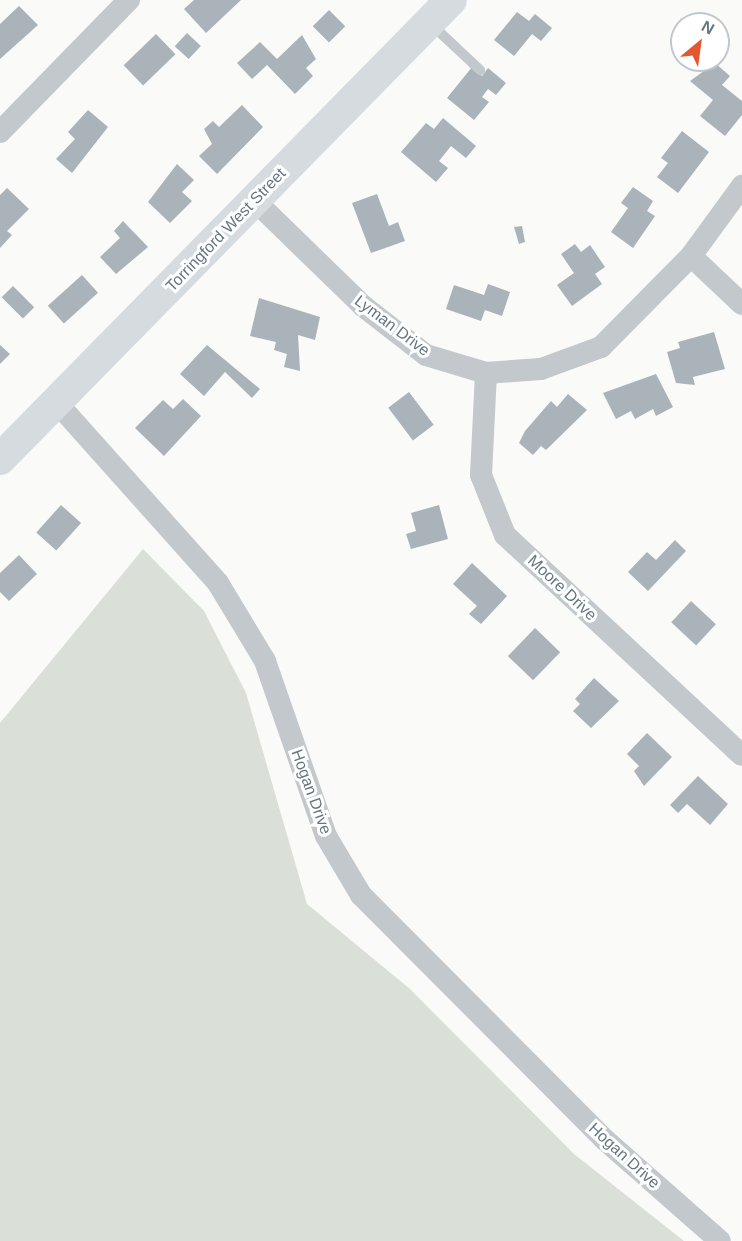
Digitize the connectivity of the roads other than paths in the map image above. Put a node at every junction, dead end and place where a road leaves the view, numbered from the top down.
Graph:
1 (129, 0) edge
2 (451, 0) edge
3 (429, 22) junction
4 (480, 70) dead end
5 (0, 132) edge
6 (742, 186) edge
7 (254, 200) junction
8 (691, 256) junction
9 (742, 304) edge
10 (486, 373) junction
11 (58, 404) junction
12 (0, 459) edge
13 (742, 755) edge
14 (720, 1241) edge

1 - 5 street
2 - 3 main road, Torringford West Street
3 - 4 lane
3 - 7 main road, Torringford West Street
6 - 8 street, Lyman Drive
7 - 10 street, Lyman Drive
7 - 11 main road, Torringford West Street
8 - 9 street
8 - 10 street, Lyman Drive
10 - 13 street, Moore Drive
11 - 12 main road, Torringford West Street
11 - 14 street, Hogan Drive

